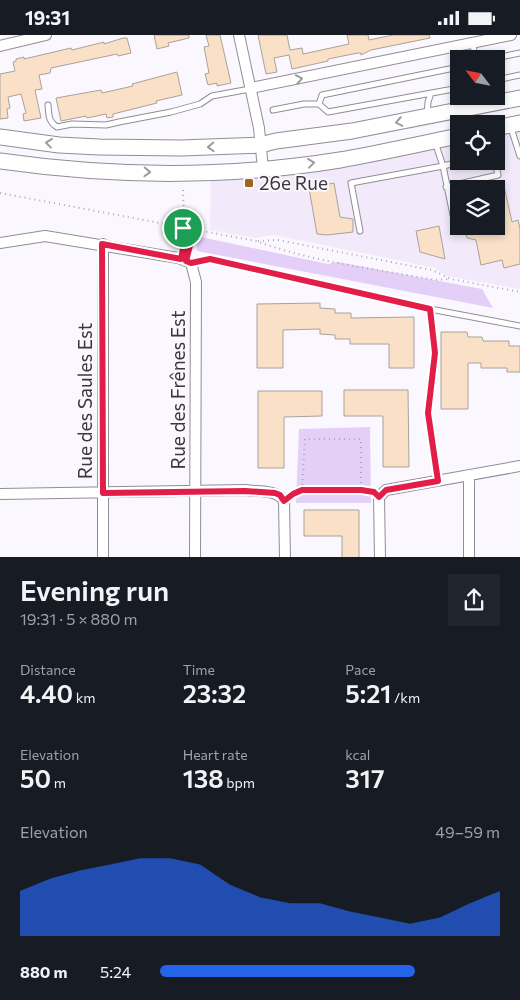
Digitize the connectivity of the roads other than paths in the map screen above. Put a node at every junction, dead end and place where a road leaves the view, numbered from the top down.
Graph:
1 (46, 35) edge
2 (239, 35) edge
3 (511, 35) edge
4 (0, 45) edge
5 (474, 48) edge
6 (520, 53) edge
7 (505, 56) edge
8 (450, 69) edge
9 (520, 75) edge
10 (505, 78) edge
11 (251, 89) junction
12 (450, 90) edge
13 (431, 93) junction
14 (520, 98) edge
15 (318, 104) junction
16 (48, 105) dead end
17 (273, 110) dead end
18 (427, 117) junction
19 (509, 125) edge
20 (0, 137) edge
21 (450, 138) edge
22 (435, 141) junction
23 (260, 145) junction
24 (520, 156) edge
25 (0, 161) edge
26 (450, 164) edge
27 (443, 165) junction
28 (263, 169) junction
29 (497, 170) edge
30 (446, 187) junction
31 (450, 203) edge
32 (360, 231) dead end
33 (0, 243) edge
34 (102, 244) junction
35 (186, 261) junction
36 (430, 309) junction
37 (520, 326) edge
38 (520, 466) edge
39 (469, 475) junction
40 (438, 481) junction
41 (195, 491) junction
42 (103, 493) junction
43 (0, 494) edge
44 (103, 557) edge
45 (195, 557) edge
46 (285, 557) edge
47 (380, 557) edge
48 (469, 557) edge

1 - 4 street
2 - 11 street
3 - 5 street
11 -> 5 street
6 - 7 lane
8 - 15 lane
9 - 10 lane
11 - 16 lane
11 - 23 street
12 - 13 lane
13 - 15 lane
13 - 18 lane
14 - 18 main road
15 - 17 lane
18 -> 23 main road
19 - 24 lane
23 -> 20 main road
21 - 22 main road
22 - 27 lane
28 -> 22 main road
23 - 28 street
25 -> 28 main road
26 - 27 lane
27 - 30 lane
27 - 32 lane
29 - 30 lane
30 - 31 lane
33 - 34 street
34 - 35 street
34 - 42 street, Rue des Saules Est
35 - 36 lane
35 - 41 street, Rue des Frênes Est
36 - 37 lane
36 - 40 lane
38 - 39 street
39 - 40 street
39 - 48 street
40 - 47 street
41 - 42 street
41 - 45 street, Rue des Frênes Est
41 - 46 street
42 - 43 street
42 - 44 street, Rue des Saules Est

